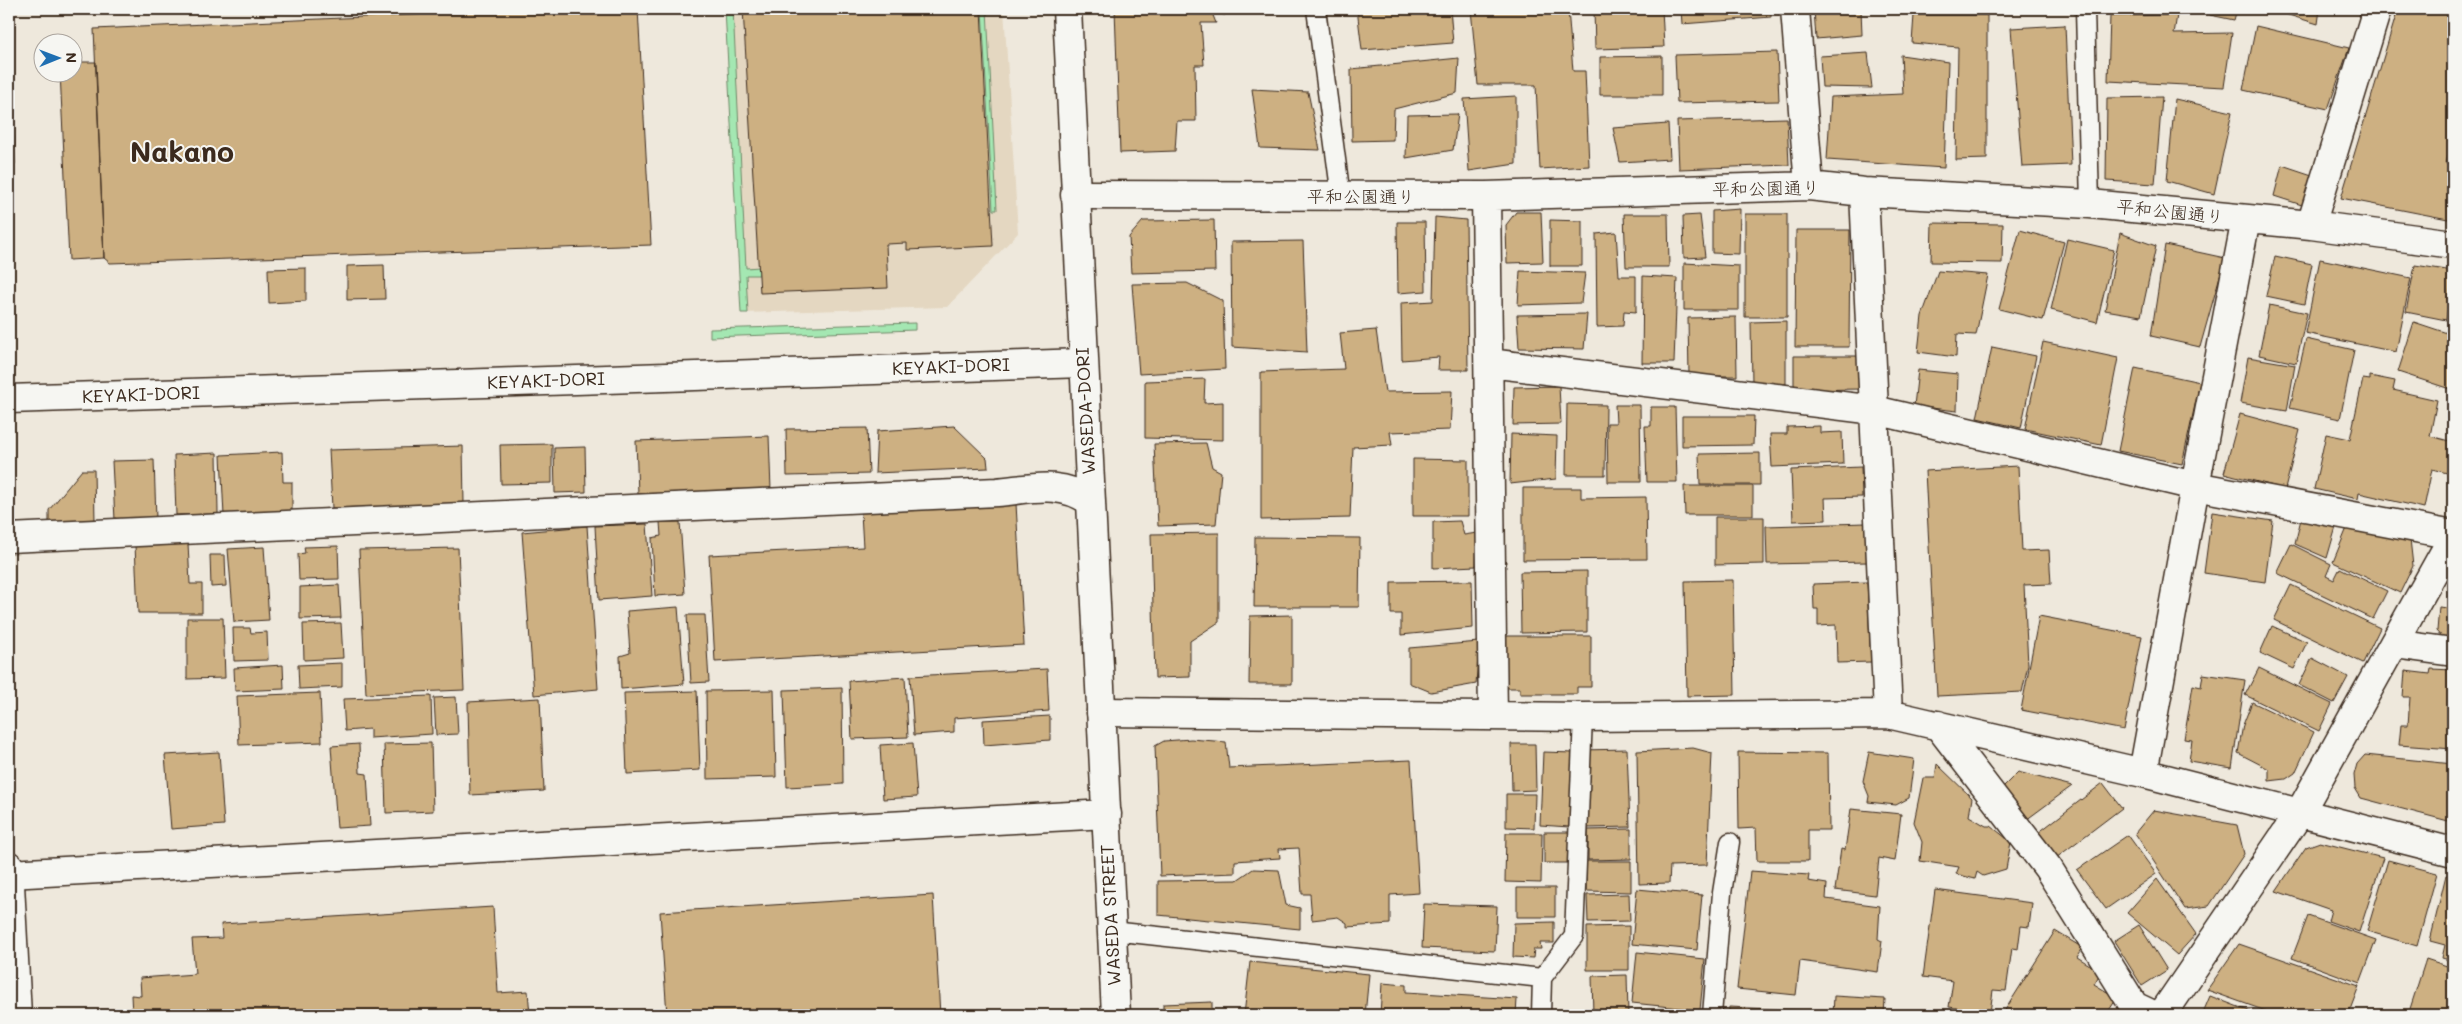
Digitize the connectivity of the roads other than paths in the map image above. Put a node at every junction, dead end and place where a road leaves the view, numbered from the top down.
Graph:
1 (1067, 9) edge
2 (1316, 9) edge
3 (1795, 9) edge
4 (2085, 9) edge
5 (2377, 9) edge
6 (1809, 186) junction
7 (1864, 192) junction
8 (1075, 195) junction
9 (1486, 196) junction
10 (1341, 197) junction
11 (2090, 204) junction
12 (2246, 220) junction
13 (2311, 225) junction
14 (2453, 244) edge
15 (1083, 362) junction
16 (1489, 363) junction
17 (9, 399) edge
18 (1875, 410) junction
19 (2195, 486) junction
20 (1090, 501) junction
21 (2453, 536) edge
22 (9, 538) edge
23 (2394, 644) junction
24 (2453, 652) edge
25 (1101, 712) junction
26 (1888, 714) junction
27 (1493, 716) junction
28 (1583, 717) junction
29 (1938, 725) junction
30 (2144, 773) junction
31 (1107, 814) junction
32 (2299, 814) junction
33 (1730, 842) dead end
34 (2453, 852) edge
35 (9, 866) edge
36 (9, 874) edge
37 (1112, 931) junction
38 (1542, 978) junction
39 (18, 1015) edge
40 (1116, 1015) edge
41 (1541, 1015) edge
42 (1712, 1015) edge
43 (2153, 1015) edge
44 (2162, 1015) edge

1 - 8 street, WASEDA-DORI
2 - 10 lane
3 - 6 street
4 - 11 lane
5 - 13 street
6 - 7 street, 平和公園通り
6 - 9 street, 平和公園通り
7 - 11 street, 平和公園通り
7 - 18 street
8 - 10 street, 平和公園通り
8 - 15 street, WASEDA-DORI
9 - 10 street, 平和公園通り
9 - 16 street
11 - 12 street, 平和公園通り
12 - 13 street, 平和公園通り
12 - 19 street
13 - 14 street, 平和公園通り
15 - 17 street, KEYAKI-DORI
15 - 20 street, WASEDA-DORI
16 - 18 street
16 - 27 street
18 - 19 street
18 - 26 street
19 - 21 street
19 - 30 street
20 - 22 street
20 - 25 street, WASEDA-DORI
21 - 23 street
23 - 24 street
23 - 32 street
25 - 27 street
25 - 31 street, WASEDA-DORI
26 - 28 street
26 - 29 street
27 - 28 street
28 - 38 lane
29 - 30 street
29 - 43 street
30 - 32 street
31 - 36 street
31 - 37 street, WASEDA STREET
32 - 34 street
32 - 44 street
33 - 42 lane
35 - 36 street
36 - 39 street
37 - 38 lane
37 - 40 street, WASEDA STREET
38 - 41 lane

